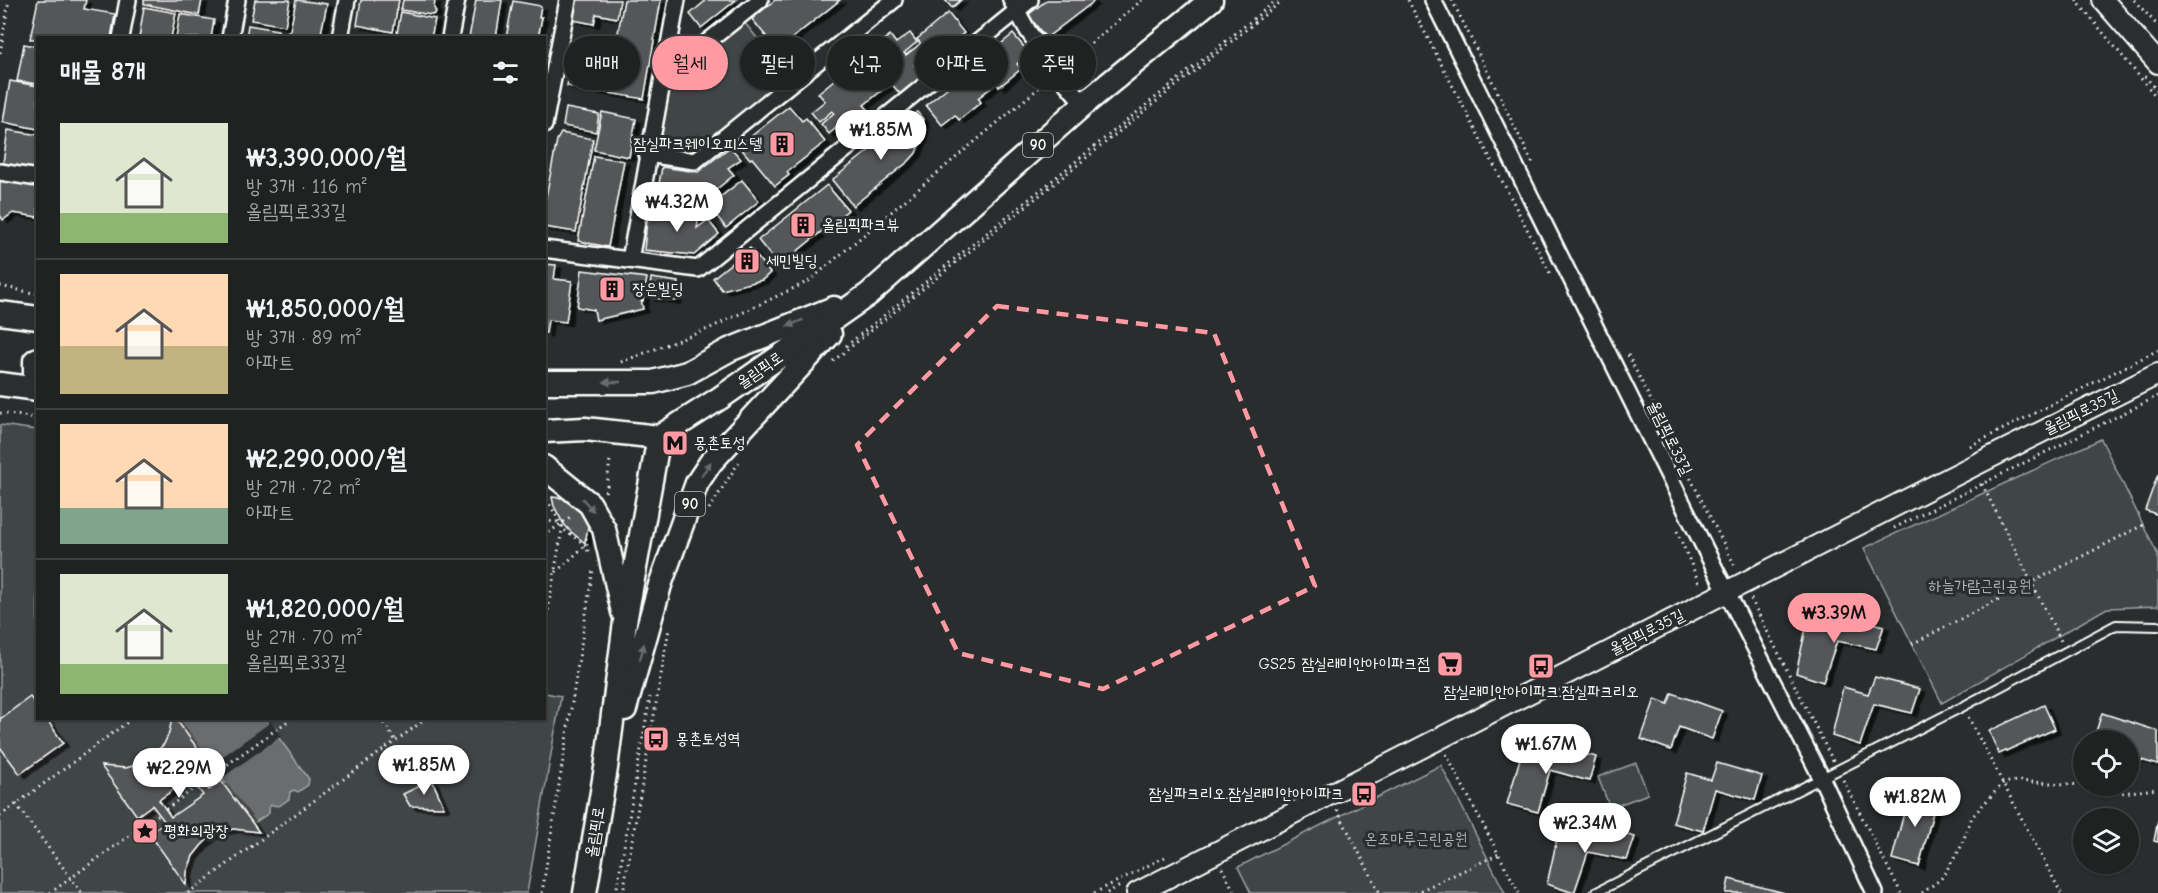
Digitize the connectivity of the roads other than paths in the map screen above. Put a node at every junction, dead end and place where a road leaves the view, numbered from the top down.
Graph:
1 (128, 0) edge
2 (237, 0) edge
3 (346, 0) edge
4 (456, 0) edge
5 (567, 0) edge
6 (677, 0) edge
7 (760, 0) edge
8 (894, 0) edge
9 (1211, 0) edge
10 (1433, 0) edge
11 (2103, 0) edge
12 (1020, 3) edge
13 (121, 36) edge
14 (230, 36) edge
15 (340, 36) edge
16 (450, 36) edge
17 (671, 36) edge
18 (715, 36) edge
19 (2158, 63) edge
20 (660, 90) edge
21 (1084, 104) junction
22 (546, 114) edge
23 (647, 154) junction
24 (0, 172) edge
25 (36, 178) edge
26 (546, 249) edge
27 (630, 261) junction
28 (869, 294) junction
29 (0, 313) edge
30 (36, 318) edge
31 (36, 361) edge
32 (2158, 374) edge
33 (36, 377) edge
34 (546, 382) edge
35 (0, 384) edge
36 (36, 389) edge
37 (546, 416) edge
38 (585, 429) junction
39 (546, 431) edge
40 (659, 437) junction
41 (546, 469) edge
42 (1726, 592) junction
43 (626, 622) junction
44 (2158, 626) edge
45 (606, 768) junction
46 (1821, 777) junction
47 (585, 893) edge
48 (1137, 893) edge
49 (1596, 893) edge
50 (1875, 893) edge

1 - 13 street
2 - 14 street
3 - 15 street
4 - 16 street
5 - 22 street
6 - 17 street
7 - 18 street
8 - 23 street
9 - 21 main road, 올림픽로 / 90
10 - 42 street, 올림픽로33길
11 - 19 street
12 - 21 street
12 - 27 street
20 - 23 street
21 - 28 main road, 올림픽로 / 90
23 - 27 street
24 - 25 street
26 - 27 street
28 -> 34 main road
28 - 40 main road, 올림픽로 / 90
45 -> 28 main road, 90
29 - 30 main road
31 - 33 main road
32 - 42 street, 올림픽로35길
35 - 36 main road
37 - 38 main road
38 - 39 main road
38 - 40 main road
40 - 43 main road, 올림픽로 / 90
41 -> 43 main road
42 - 46 street, 올림픽로33길
42 - 48 street, 올림픽로35길
43 - 45 main road, 올림픽로 / 90
44 - 46 lane
45 - 47 main road, 올림픽로 / 90
46 - 49 lane
46 - 50 street, 올림픽로33길

